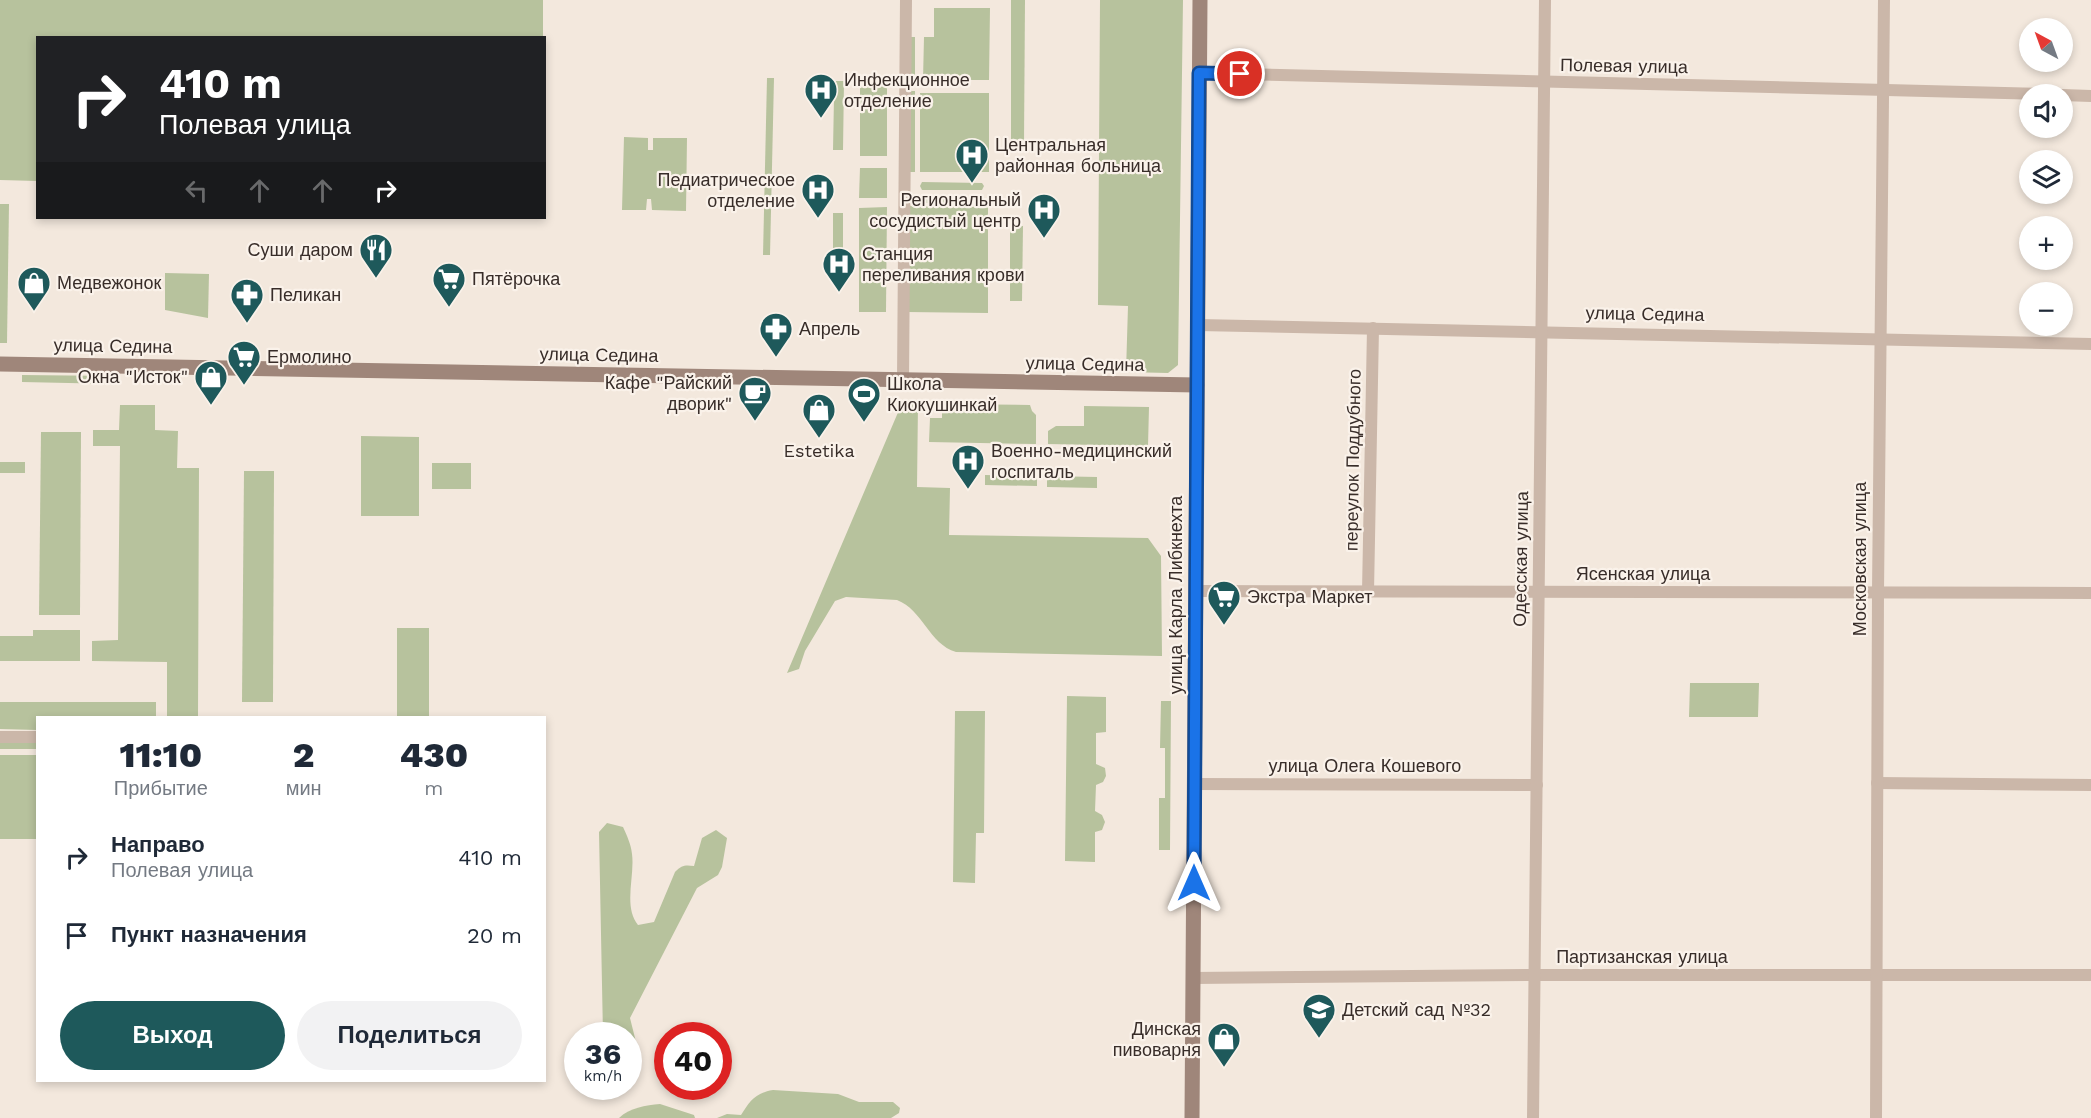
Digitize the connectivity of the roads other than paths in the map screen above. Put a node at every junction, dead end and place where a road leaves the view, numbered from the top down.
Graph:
1 (906, 0) edge
2 (1200, 0) edge
3 (1545, 0) edge
4 (1884, 0) edge
5 (1199, 73) junction
6 (1544, 82) junction
7 (1883, 90) junction
8 (2019, 93) edge
9 (2073, 95) edge
10 (2091, 96) edge
11 (1198, 324) junction
12 (1373, 328) junction
13 (1541, 331) junction
14 (1880, 339) junction
15 (2091, 344) edge
16 (0, 364) edge
17 (903, 380) junction
18 (1197, 385) junction
19 (1196, 591) junction
20 (1368, 592) junction
21 (1539, 592) junction
22 (1878, 592) junction
23 (2091, 593) edge
24 (0, 737) edge
25 (36, 738) edge
26 (1877, 783) junction
27 (1194, 784) junction
28 (1537, 784) junction
29 (2091, 785) edge
30 (1533, 975) junction
31 (1875, 975) junction
32 (2091, 975) edge
33 (1193, 978) junction
34 (1192, 1118) edge
35 (1533, 1118) edge
36 (1876, 1118) edge

1 - 17 street
2 - 5 street, улица Карла Либкнехта
3 - 6 street, Одесская улица
4 - 7 street, Московская улица
5 - 6 street, Полевая улица
5 - 11 street, улица Карла Либкнехта
6 - 7 street, Полевая улица
6 - 13 street, Одесская улица
7 - 8 street, Полевая улица
7 - 14 street, Московская улица
9 - 10 street
11 - 12 street, улица Седина
11 - 18 street, улица Карла Либкнехта
12 - 13 street, улица Седина
12 - 20 street, переулок Поддубного
13 - 14 street, улица Седина
13 - 21 street, Одесская улица
14 - 15 street, улица Седина
14 - 22 street, Московская улица
16 - 17 street, улица Седина
17 - 18 street, улица Седина
18 - 19 street, улица Карла Либкнехта
19 - 20 street, Ясенская улица
19 - 27 street, улица Карла Либкнехта
20 - 21 street, Ясенская улица
21 - 22 street, Ясенская улица
21 - 28 street, Одесская улица
22 - 23 street, Ясенская улица
22 - 26 street, Московская улица
24 - 25 street
26 - 29 street
26 - 31 street, Московская улица
27 - 28 street, улица Олега Кошевого
27 - 33 street, улица Карла Либкнехта
28 - 30 street, Одесская улица
30 - 31 street, Партизанская улица
30 - 33 street, Партизанская улица
30 - 35 street, Одесская улица
31 - 32 street, Партизанская улица
31 - 36 street, Московская улица
33 - 34 street, улица Карла Либкнехта

